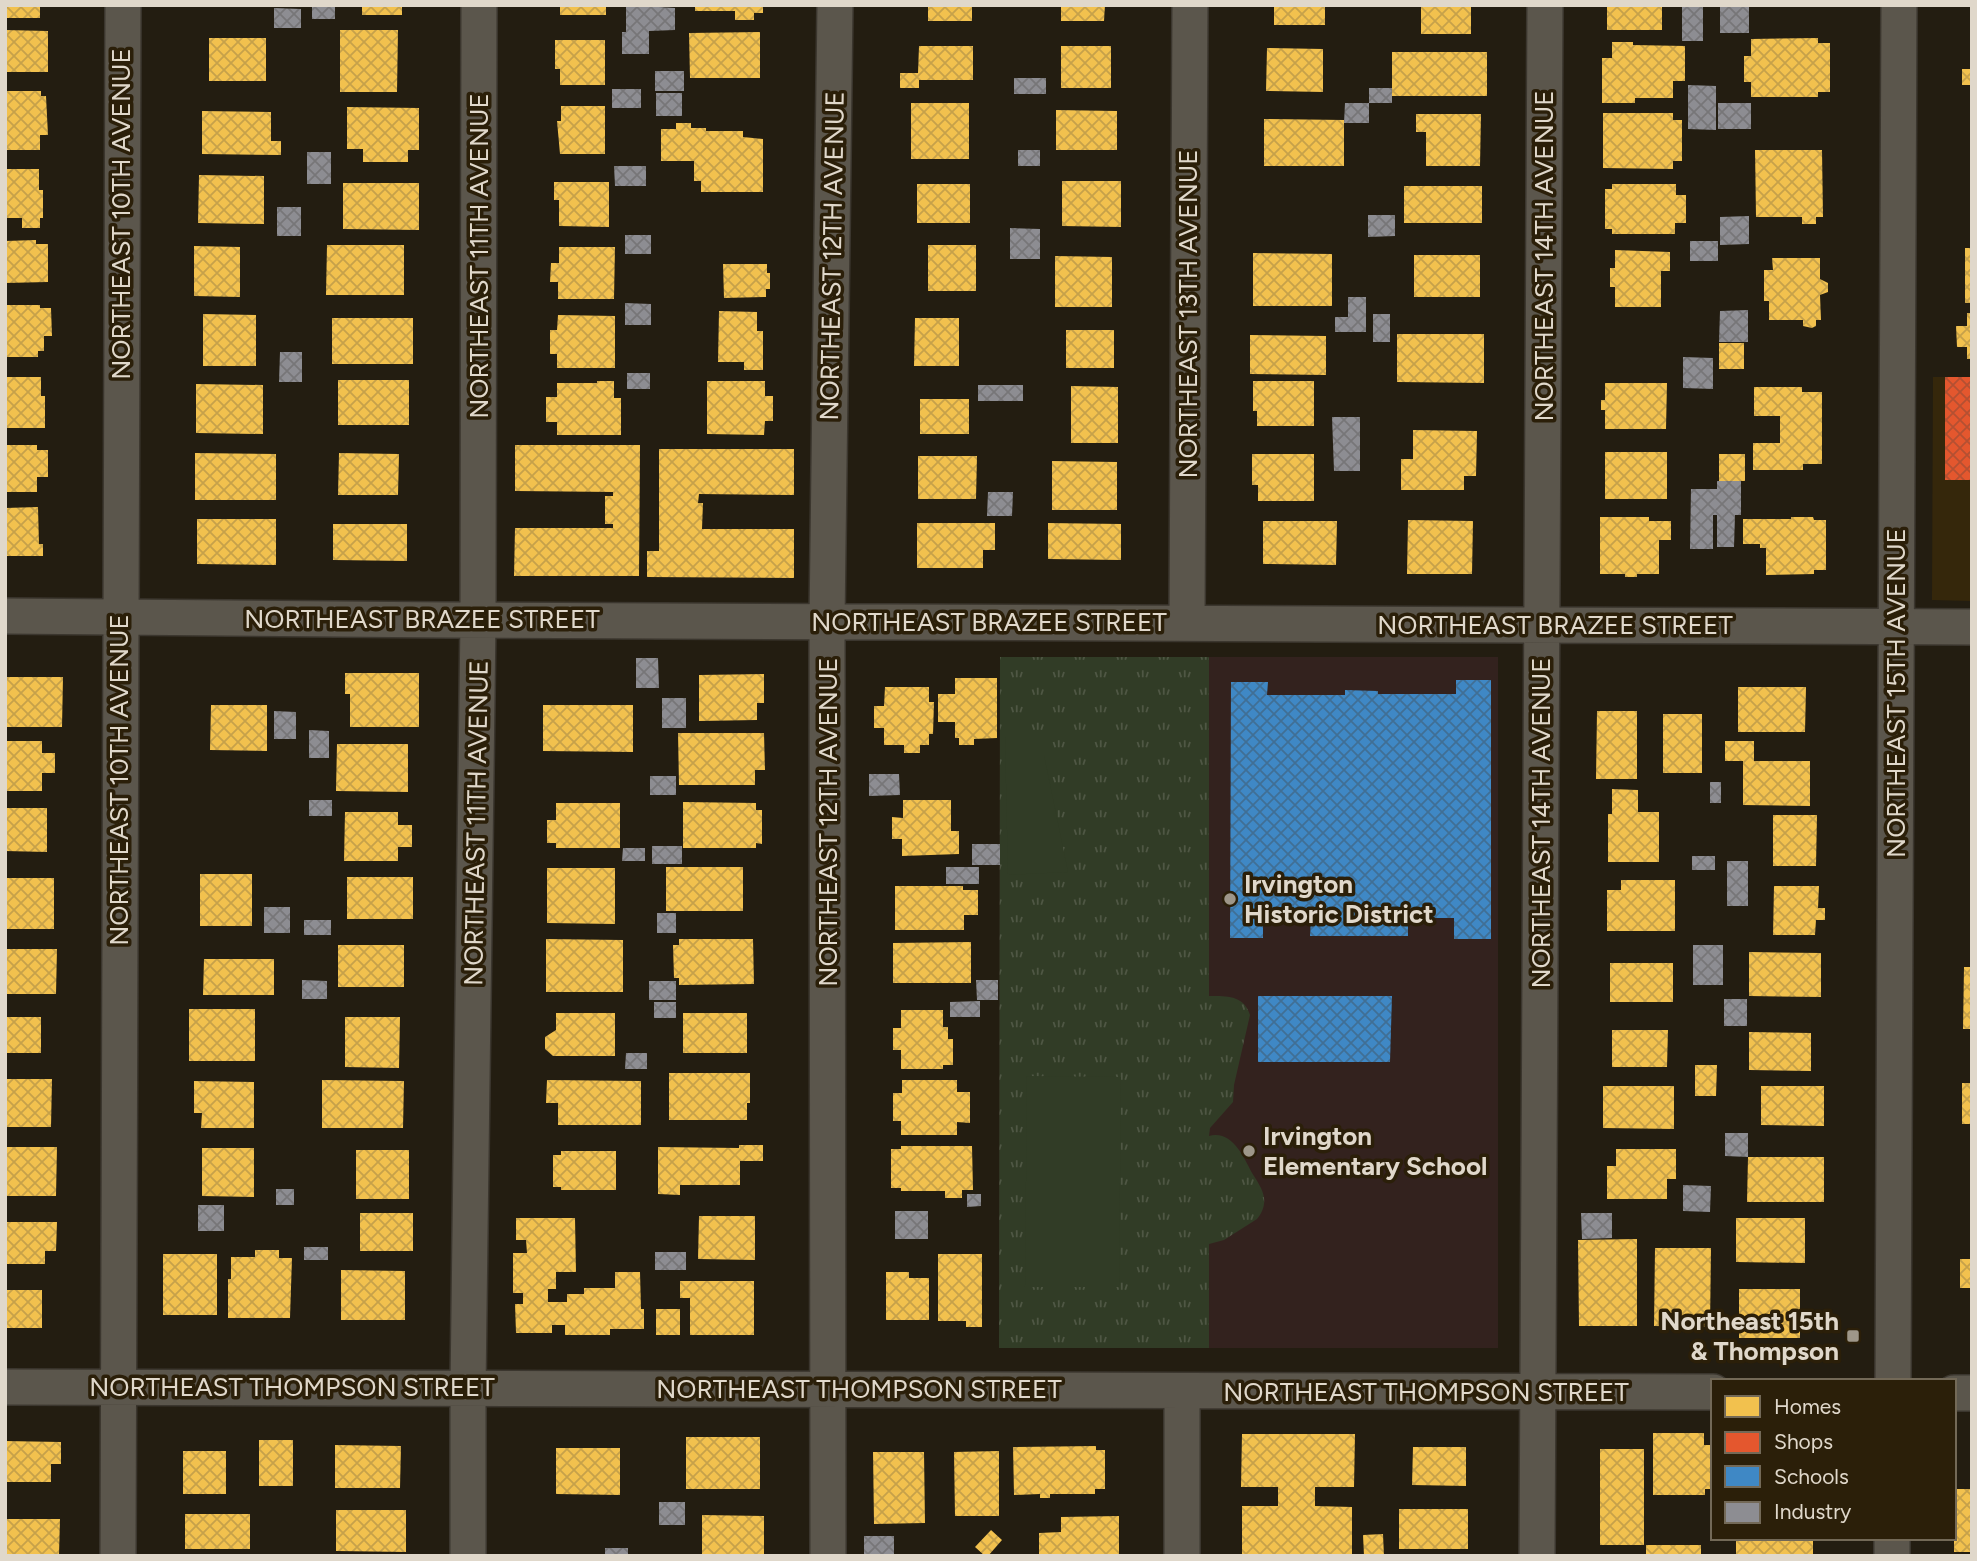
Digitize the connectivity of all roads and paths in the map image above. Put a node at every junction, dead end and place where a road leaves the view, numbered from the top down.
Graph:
1 (122, 5) edge
2 (479, 5) edge
3 (835, 5) edge
4 (1190, 5) edge
5 (1545, 5) edge
6 (1899, 5) edge
7 (5, 616) edge
8 (119, 616) junction
9 (478, 620) junction
10 (827, 621) junction
11 (1187, 623) junction
12 (1543, 626) junction
13 (1896, 627) junction
14 (1972, 627) edge
15 (1893, 1379) edge
16 (5, 1387) edge
17 (468, 1387) junction
18 (119, 1388) junction
19 (829, 1389) junction
20 (1182, 1391) junction
21 (1537, 1392) junction
22 (1711, 1392) edge
23 (118, 1556) edge
24 (468, 1556) edge
25 (828, 1556) edge
26 (1182, 1556) edge
27 (1537, 1556) edge

1 - 8 street, NORTHEAST 10TH AVENUE
2 - 9 street, NORTHEAST 11TH AVENUE
3 - 10 street, NORTHEAST 12TH AVENUE
4 - 11 street, NORTHEAST 13TH AVENUE
5 - 12 street, NORTHEAST 14TH AVENUE
6 - 13 street, NORTHEAST 15TH AVENUE
7 - 8 street, NORTHEAST BRAZEE STREET
8 - 9 street, NORTHEAST BRAZEE STREET
8 - 18 street, NORTHEAST 10TH AVENUE
9 - 10 street, NORTHEAST BRAZEE STREET
9 - 17 street, NORTHEAST 11TH AVENUE
10 - 11 street, NORTHEAST BRAZEE STREET
10 - 19 street, NORTHEAST 12TH AVENUE
11 - 12 street, NORTHEAST BRAZEE STREET
12 - 13 street, NORTHEAST BRAZEE STREET
12 - 21 street, NORTHEAST 14TH AVENUE
13 - 14 street, NORTHEAST BRAZEE STREET
13 - 15 street, NORTHEAST 15TH AVENUE
16 - 18 street, NORTHEAST THOMPSON STREET
17 - 18 street, NORTHEAST THOMPSON STREET
17 - 19 street, NORTHEAST THOMPSON STREET
17 - 24 street, NORTHEAST 11TH AVENUE
18 - 23 street, NORTHEAST 10TH AVENUE
19 - 20 street, NORTHEAST THOMPSON STREET
19 - 25 street, NORTHEAST 12TH AVENUE
20 - 21 street, NORTHEAST THOMPSON STREET
20 - 26 street
21 - 22 street, NORTHEAST THOMPSON STREET
21 - 27 street, NORTHEAST 14TH AVENUE

